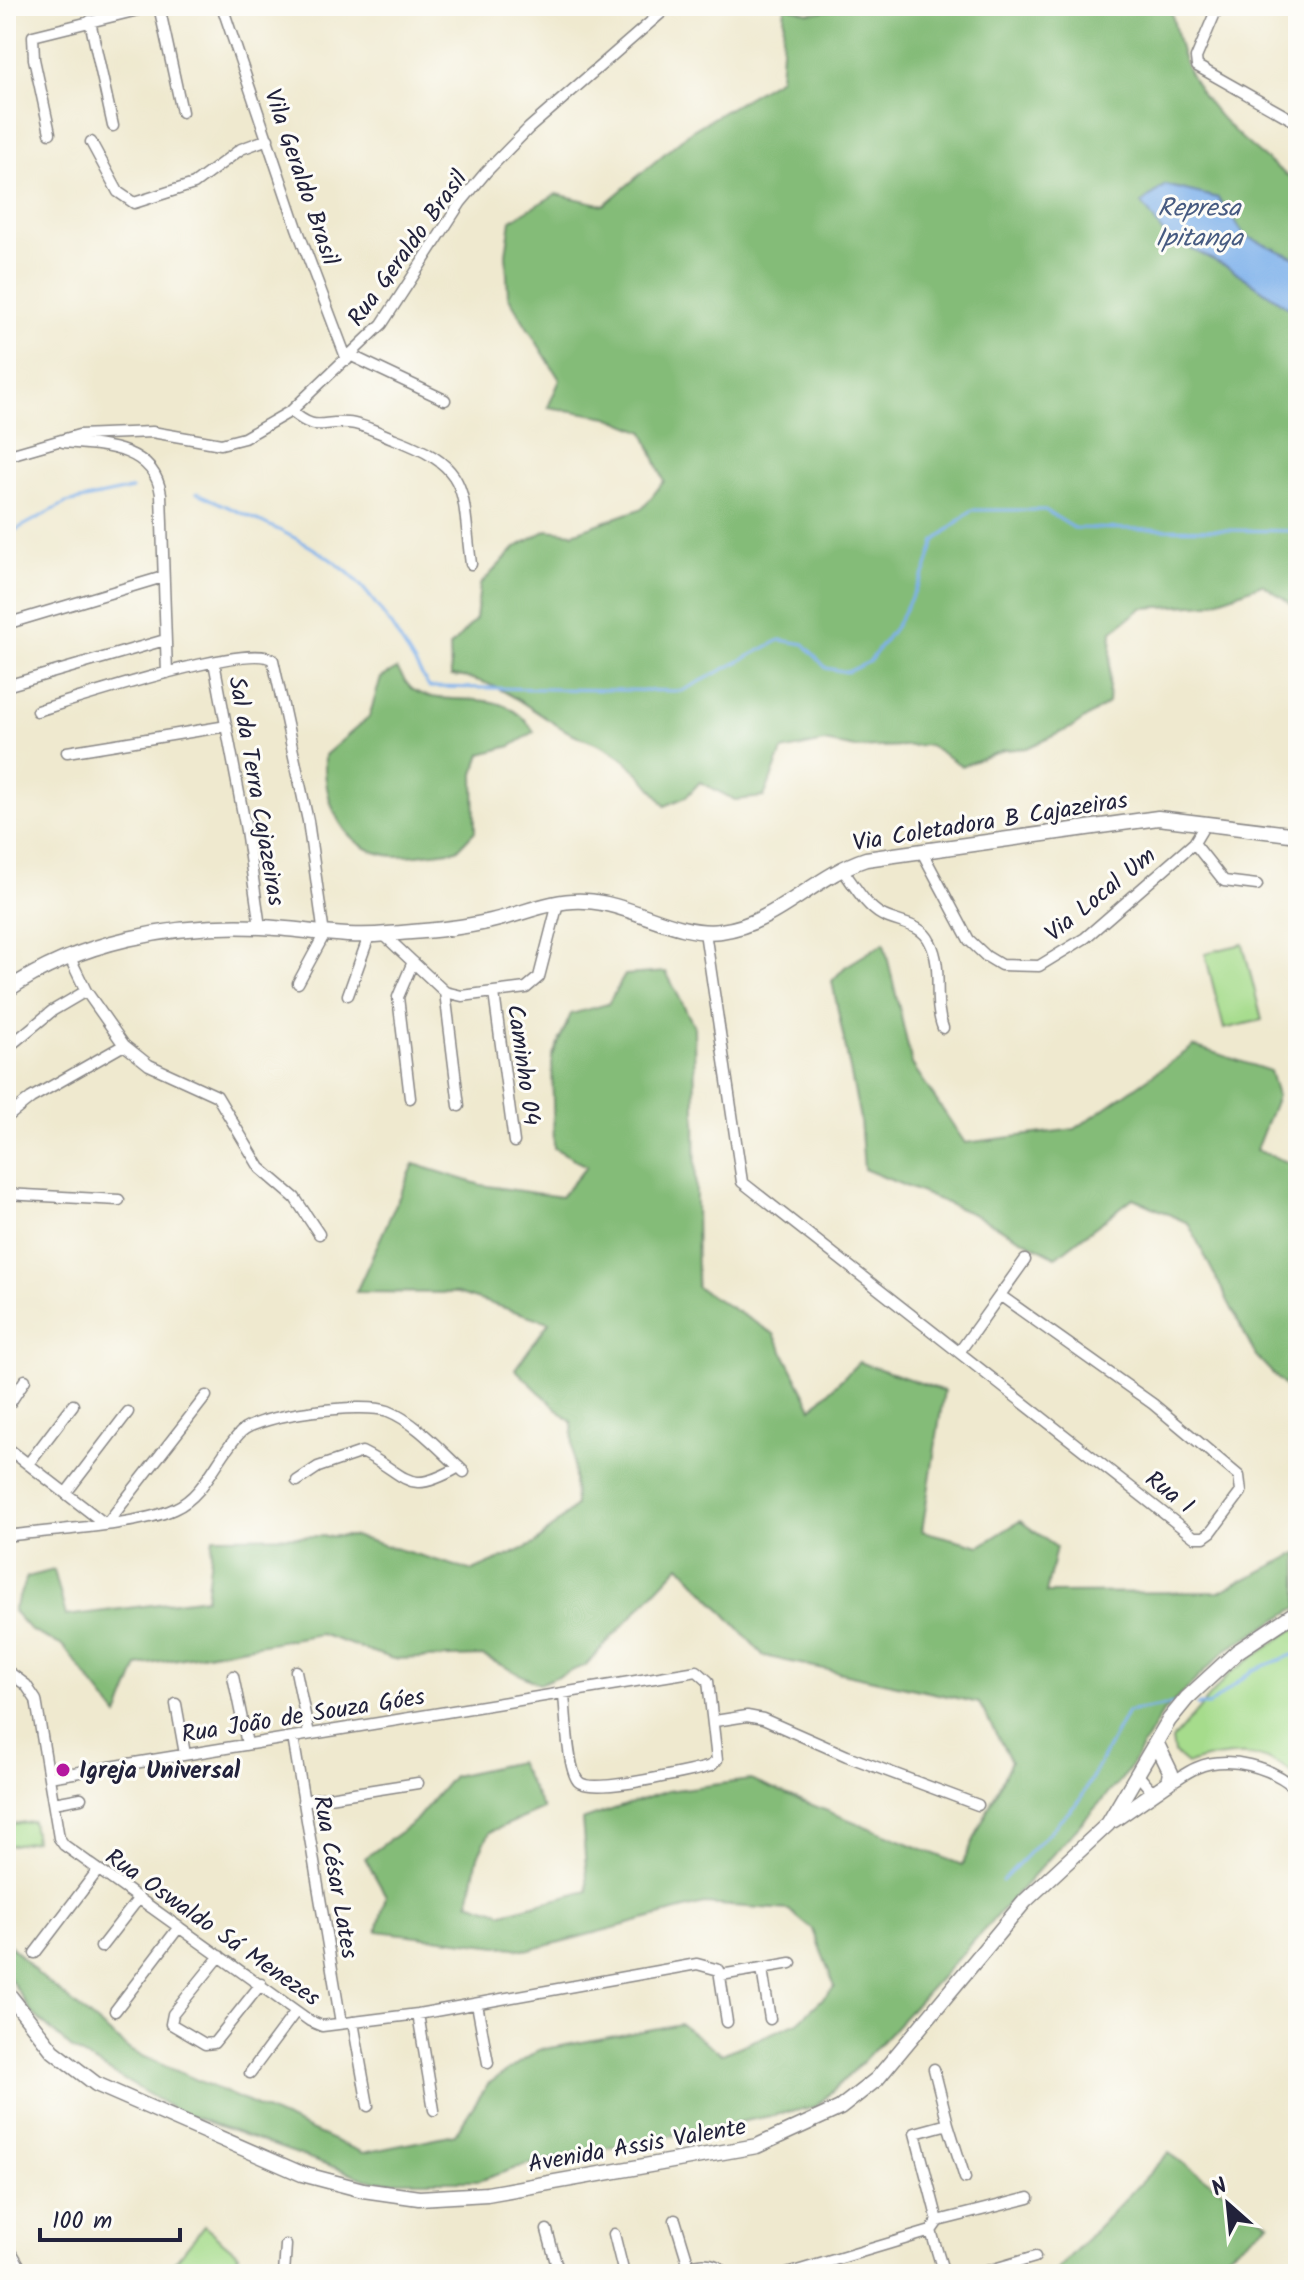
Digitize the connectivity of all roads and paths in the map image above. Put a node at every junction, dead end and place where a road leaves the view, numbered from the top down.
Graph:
1 (156, 6) edge
2 (222, 6) edge
3 (669, 6) edge
4 (1218, 6) edge
5 (90, 21) junction
6 (182, 112) dead end
7 (1298, 123) edge
8 (113, 126) dead end
9 (50, 133) dead end
10 (268, 139) junction
11 (91, 142) dead end
12 (350, 358) junction
13 (445, 400) dead end
14 (291, 411) junction
15 (56, 441) junction
16 (6, 456) edge
17 (471, 564) dead end
18 (163, 577) junction
19 (6, 624) edge
20 (165, 640) junction
21 (214, 662) junction
22 (167, 673) junction
23 (6, 686) edge
24 (37, 711) dead end
25 (227, 726) junction
26 (67, 752) dead end
27 (1206, 823) junction
28 (1298, 835) edge
29 (1194, 843) junction
30 (922, 852) junction
31 (841, 868) junction
32 (1257, 885) dead end
33 (558, 903) junction
34 (260, 927) junction
35 (705, 932) junction
36 (324, 935) junction
37 (376, 936) junction
38 (70, 958) junction
39 (412, 964) junction
40 (298, 983) dead end
41 (6, 991) edge
42 (86, 991) junction
43 (445, 992) junction
44 (494, 993) junction
45 (348, 995) dead end
46 (943, 1028) dead end
47 (124, 1045) junction
48 (6, 1049) edge
49 (410, 1098) dead end
50 (459, 1106) dead end
51 (6, 1118) edge
52 (514, 1142) dead end
53 (6, 1194) edge
54 (119, 1200) dead end
55 (319, 1234) dead end
56 (1025, 1260) dead end
57 (1001, 1296) junction
58 (960, 1351) junction
59 (25, 1380) dead end
60 (206, 1396) dead end
61 (73, 1405) dead end
62 (6, 1409) edge
63 (128, 1412) dead end
64 (6, 1447) edge
65 (28, 1464) junction
66 (297, 1481) dead end
67 (66, 1493) junction
68 (106, 1523) junction
69 (6, 1536) edge
70 (1298, 1611) edge
71 (6, 1670) edge
72 (296, 1671) dead end
73 (233, 1676) dead end
74 (564, 1695) junction
75 (176, 1704) dead end
76 (715, 1721) junction
77 (309, 1734) junction
78 (293, 1737) junction
79 (1156, 1742) junction
80 (247, 1744) junction
81 (185, 1754) junction
82 (1169, 1768) junction
83 (1196, 1768) junction
84 (1141, 1769) junction
85 (49, 1777) junction
86 (418, 1783) dead end
87 (1164, 1787) junction
88 (1298, 1790) edge
89 (81, 1798) dead end
90 (303, 1801) junction
91 (54, 1803) junction
92 (978, 1805) dead end
93 (1108, 1824) junction
94 (98, 1870) junction
95 (139, 1898) junction
96 (179, 1927) junction
97 (101, 1947) dead end
98 (35, 1953) dead end
99 (220, 1956) junction
100 (791, 1963) dead end
101 (762, 1969) junction
102 (721, 1975) junction
103 (261, 1984) junction
104 (6, 1991) edge
105 (477, 2004) junction
106 (115, 2011) dead end
107 (296, 2011) junction
108 (418, 2014) junction
109 (770, 2019) dead end
110 (353, 2022) junction
111 (727, 2022) dead end
112 (341, 2023) junction
113 (488, 2063) dead end
114 (934, 2069) dead end
115 (250, 2073) dead end
116 (368, 2106) dead end
117 (434, 2110) dead end
118 (950, 2129) junction
119 (965, 2178) dead end
120 (1029, 2198) dead end
121 (675, 2220) dead end
122 (938, 2221) junction
123 (547, 2230) dead end
124 (931, 2231) junction
125 (614, 2234) dead end
126 (286, 2245) dead end
127 (6, 2247) edge
128 (1035, 2257) dead end
129 (689, 2266) junction
130 (22, 2274) edge
131 (284, 2274) edge
132 (559, 2274) edge
133 (624, 2274) edge
134 (662, 2274) edge
135 (726, 2274) edge
136 (787, 2274) edge
137 (944, 2274) edge
138 (977, 2274) edge

1 - 5 street
1 - 6 street
2 - 10 street, Vila Geraldo Brasil
3 - 12 street, Rua Geraldo Brasil
4 - 7 street
5 - 8 street
5 - 9 street
10 - 11 street
10 - 12 street, Vila Geraldo Brasil
12 - 13 street
12 - 14 street, Rua Geraldo Brasil
14 - 15 street, Rua Geraldo Brasil
14 - 17 street
15 - 16 street, Rua Geraldo Brasil
15 - 18 street
18 - 19 street
18 - 20 street
20 - 22 street
20 - 23 street
21 - 22 street
21 - 25 street, Sal da Terra Cajazeiras
21 - 36 street
22 - 24 street
25 - 26 street
25 - 34 street, Sal da Terra Cajazeiras
27 - 28 main road, Via Coletadora B Cajazeiras
27 - 29 street, Via Local Um
27 - 30 main road, Via Coletadora B Cajazeiras
29 - 30 street, Via Local Um
29 - 32 street
30 - 31 main road, Via Coletadora B Cajazeiras
31 - 35 main road, Via Coletadora B Cajazeiras
31 - 46 street
33 - 35 main road, Via Coletadora B Cajazeiras
33 - 37 main road, Via Coletadora B Cajazeiras
33 - 44 street
34 - 36 main road, Via Coletadora B Cajazeiras
34 - 38 main road, Via Coletadora B Cajazeiras
35 - 58 street, Rua I
36 - 37 main road, Via Coletadora B Cajazeiras
36 - 40 street
37 - 39 street
37 - 45 street
38 - 41 main road, Via Coletadora B Cajazeiras
38 - 42 street
39 - 43 street
39 - 49 street
42 - 47 street
42 - 48 street
43 - 44 street
43 - 50 street
44 - 52 street, Caminho 04
47 - 51 street
47 - 55 street
53 - 54 street
56 - 57 street
57 - 58 street
57 - 58 street, Rua I
59 - 62 street
60 - 68 street
61 - 65 street
63 - 67 street
64 - 65 street
65 - 67 street
66 - 68 street
67 - 68 street
68 - 69 street
70 - 79 main road, Avenida Assis Valente
71 - 85 street, Rua Oswaldo Sá Menezes
72 - 77 street
73 - 80 street
74 - 76 street, Rua João de Souza Góes
74 - 76 street, Rua João de Souza Góes
74 - 77 street, Rua João de Souza Góes
75 - 81 street
76 - 92 street
77 - 78 street, Rua João de Souza Góes
78 - 80 street, Rua João de Souza Góes
78 - 90 street, Rua César Lates
79 - 82 main road
79 - 84 main road, Avenida Assis Valente
80 - 81 street, Rua João de Souza Góes
81 - 85 street, Rua João de Souza Góes
82 - 83 street
82 - 84 street
82 - 87 main road
83 - 87 street
83 - 88 street
84 - 87 street
84 - 93 main road, Avenida Assis Valente
85 - 91 street, Rua Oswaldo Sá Menezes
86 - 90 street
87 - 93 main road
89 - 91 street
90 - 112 street, Rua César Lates
91 - 94 street, Rua Oswaldo Sá Menezes
93 - 104 main road, Avenida Assis Valente
94 - 95 street, Rua Oswaldo Sá Menezes
94 - 98 street
95 - 96 street, Rua Oswaldo Sá Menezes
95 - 97 street
96 - 99 street, Rua Oswaldo Sá Menezes
96 - 106 street
99 - 103 street, Rua Oswaldo Sá Menezes
99 - 103 street
100 - 101 street
101 - 102 street
101 - 109 street
102 - 105 street, Rua Oswaldo Sá Menezes
102 - 111 street
103 - 107 street, Rua Oswaldo Sá Menezes
105 - 108 street, Rua Oswaldo Sá Menezes
105 - 113 street
107 - 112 street, Rua Oswaldo Sá Menezes
107 - 115 street
108 - 110 street, Rua Oswaldo Sá Menezes
108 - 117 street
110 - 112 street, Rua Oswaldo Sá Menezes
110 - 116 street
114 - 118 street
118 - 119 street
118 - 122 street
120 - 122 street
121 - 129 street
122 - 124 street
123 - 132 street
124 - 136 street
124 - 137 street
125 - 133 street
126 - 131 street
127 - 130 main road
128 - 138 street
129 - 134 street
129 - 135 street

